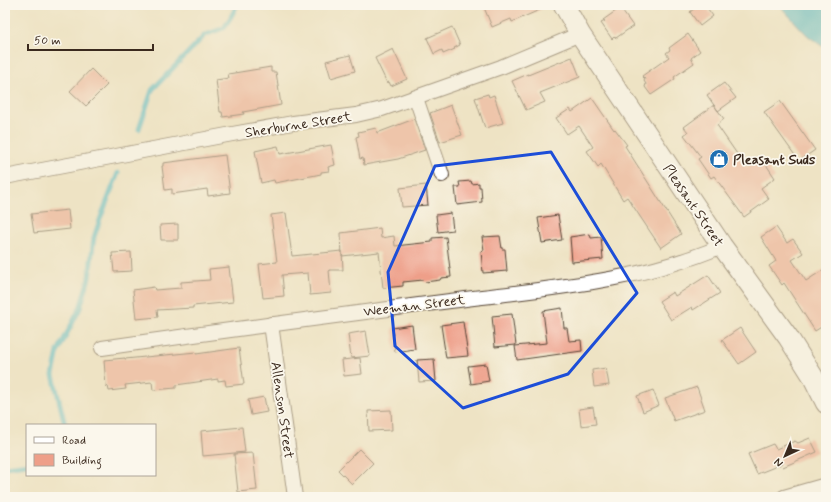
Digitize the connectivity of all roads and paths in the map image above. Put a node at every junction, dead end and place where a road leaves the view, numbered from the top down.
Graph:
1 (564, 5) edge
2 (580, 34) junction
3 (416, 98) junction
4 (442, 175) dead end
5 (5, 178) edge
6 (722, 246) junction
7 (271, 324) junction
8 (102, 348) dead end
9 (826, 403) edge
10 (826, 485) edge
11 (295, 497) edge
12 (784, 497) edge

1 - 2 main road, Pleasant Street
2 - 3 street, Sherburne Street
2 - 6 main road, Pleasant Street
3 - 4 street
3 - 5 street, Sherburne Street
6 - 7 street, Weeman Street
6 - 9 main road, Pleasant Street
7 - 8 street, Weeman Street
7 - 11 street, Allenson Street
10 - 12 street

